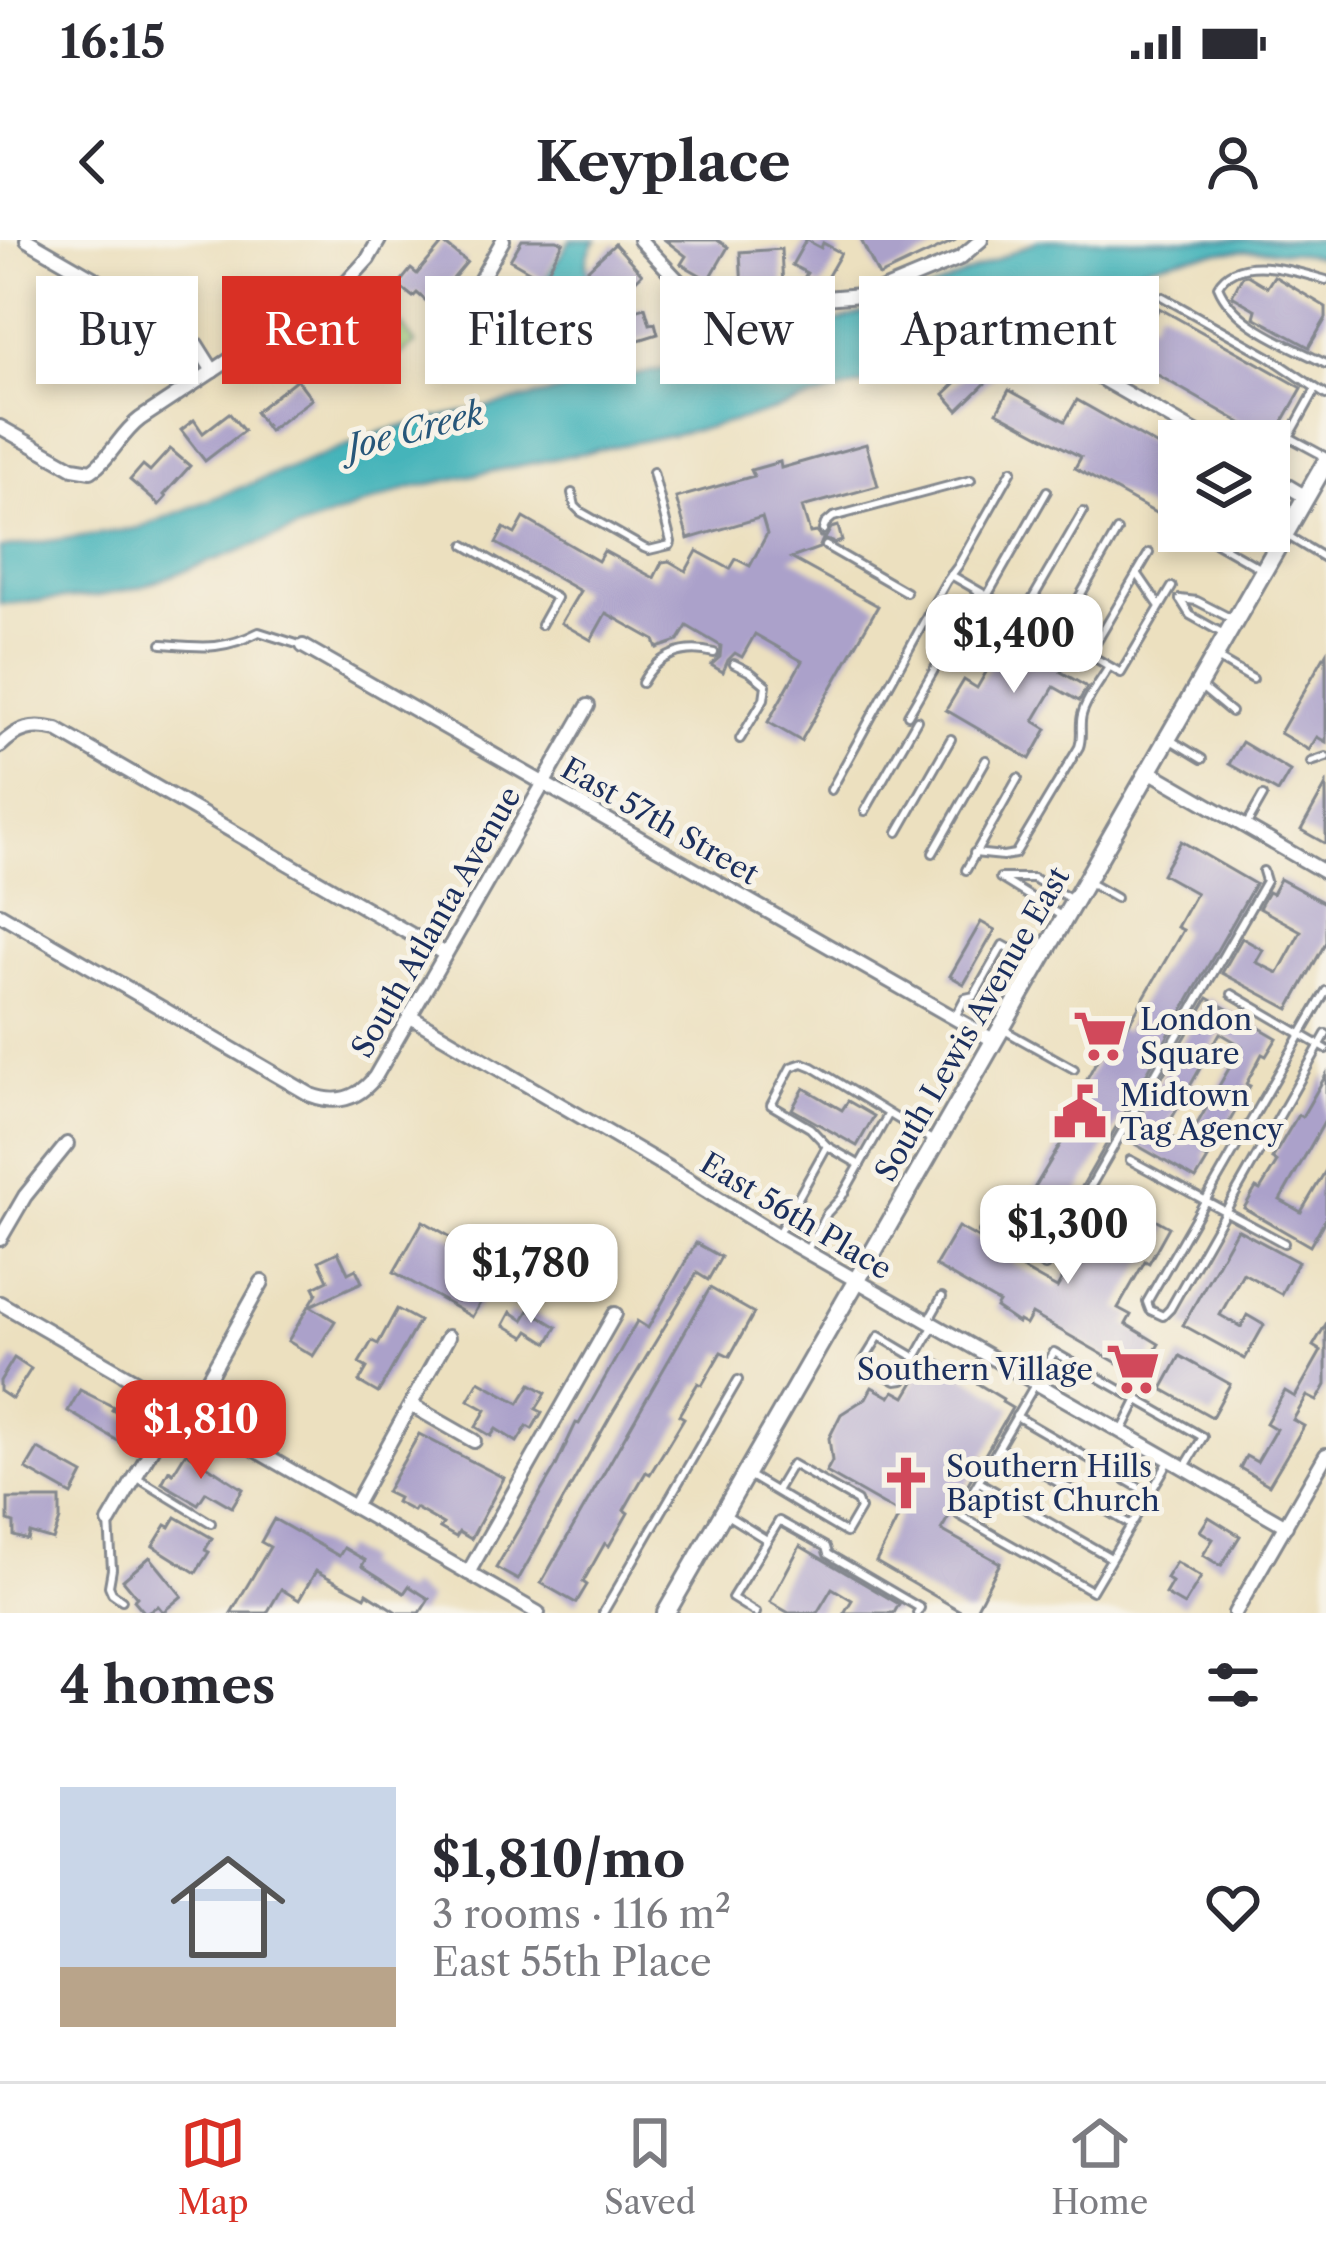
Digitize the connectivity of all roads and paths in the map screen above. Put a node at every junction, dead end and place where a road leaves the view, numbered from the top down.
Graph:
1 (27, 240) edge
2 (379, 240) edge
3 (503, 240) edge
4 (640, 240) edge
5 (981, 240) edge
6 (483, 276) edge
7 (1326, 280) edge
8 (1163, 297) dead end
9 (1325, 361) edge
10 (213, 371) junction
11 (1111, 384) edge
12 (1316, 389) junction
13 (1326, 394) edge
14 (1174, 420) edge
15 (0, 427) edge
16 (1290, 435) edge
17 (1290, 438) edge
18 (1326, 460) edge
19 (1012, 470) dead end
20 (652, 472) dead end
21 (970, 480) dead end
22 (1290, 487) edge
23 (1047, 490) dead end
24 (572, 494) dead end
25 (1306, 497) junction
26 (1083, 512) dead end
27 (1290, 524) edge
28 (823, 530) dead end
29 (1117, 531) dead end
30 (1290, 536) edge
31 (465, 545) dead end
32 (826, 546) dead end
33 (1231, 552) edge
34 (1274, 552) edge
35 (1149, 553) dead end
36 (1326, 560) edge
37 (1264, 570) junction
38 (1137, 573) junction
39 (951, 575) junction
40 (1172, 586) dead end
41 (906, 592) dead end
42 (983, 594) junction
43 (1160, 607) junction
44 (1022, 616) junction
45 (541, 625) dead end
46 (1231, 628) junction
47 (1057, 637) junction
48 (162, 644) dead end
49 (302, 646) joint
50 (714, 652) dead end
51 (1089, 655) junction
52 (1214, 656) junction
53 (734, 664) dead end
54 (1109, 666) junction
55 (1253, 680) dead end
56 (642, 683) dead end
57 (1198, 685) junction
58 (588, 706) dead end
59 (1231, 712) dead end
60 (908, 715) dead end
61 (917, 720) dead end
62 (1168, 739) junction
63 (740, 740) dead end
64 (951, 740) dead end
65 (0, 746) edge
66 (1326, 757) edge
67 (1202, 759) dead end
68 (986, 760) dead end
69 (1311, 762) dead end
70 (1148, 772) junction
71 (1018, 778) dead end
72 (544, 782) junction
73 (831, 790) dead end
74 (1263, 796) dead end
75 (865, 811) dead end
76 (1245, 827) junction
77 (898, 832) dead end
78 (933, 853) dead end
79 (974, 853) junction
80 (966, 870) dead end
81 (1263, 871) dead end
82 (1326, 873) edge
83 (1085, 880) junction
84 (1116, 898) dead end
85 (1073, 900) junction
86 (0, 914) edge
87 (1063, 917) junction
88 (445, 954) junction
89 (1036, 964) junction
90 (1326, 991) edge
91 (1232, 994) dead end
92 (409, 1016) junction
93 (954, 1018) junction
94 (996, 1034) junction
95 (1326, 1034) edge
96 (1301, 1035) junction
97 (1323, 1047) edge
98 (1074, 1069) dead end
99 (888, 1115) junction
100 (935, 1142) junction
101 (67, 1144) dead end
102 (827, 1146) junction
103 (1130, 1160) dead end
104 (860, 1165) junction
105 (1205, 1201) junction
106 (1226, 1212) junction
107 (983, 1232) dead end
108 (777, 1235) junction
109 (0, 1239) edge
110 (1285, 1244) dead end
111 (806, 1251) junction
112 (855, 1280) junction
113 (262, 1282) dead end
114 (942, 1297) dead end
115 (0, 1303) edge
116 (615, 1314) dead end
117 (931, 1323) junction
118 (448, 1337) dead end
119 (916, 1358) junction
120 (738, 1380) dead end
121 (1036, 1383) junction
122 (1138, 1400) junction
123 (411, 1405) junction
124 (184, 1407) junction
125 (1016, 1417) junction
126 (1121, 1432) junction
127 (474, 1441) dead end
128 (998, 1448) junction
129 (1326, 1455) edge
130 (1170, 1460) junction
131 (1184, 1468) junction
132 (745, 1473) junction
133 (136, 1477) junction
134 (979, 1481) junction
135 (776, 1492) junction
136 (1150, 1494) junction
137 (354, 1507) junction
138 (722, 1513) junction
139 (109, 1522) joint
140 (212, 1523) dead end
141 (1131, 1525) junction
142 (1286, 1526) junction
143 (767, 1540) junction
144 (1111, 1558) junction
145 (468, 1573) junction
146 (122, 1600) dead end
147 (538, 1613) edge
148 (602, 1613) edge
149 (666, 1613) edge
150 (756, 1613) edge
151 (917, 1613) edge
152 (1235, 1613) edge

1 - 10 street
2 - 10 street
3 - 6 street
4 - 5 street
7 - 9 lane
8 - 12 lane
10 - 15 street
11 - 14 street
12 - 13 lane
12 - 16 lane
17 - 18 lane
18 - 25 main road, South Lewis Avenue East
19 - 39 lane
20 - 24 lane
21 - 28 lane
22 - 25 street
23 - 42 lane
25 - 27 main road, South Lewis Avenue East
26 - 44 lane
29 - 47 lane
30 - 36 lane
31 - 45 lane
32 - 41 lane
33 - 37 lane
34 - 37 main road, South Lewis Avenue East
35 - 38 lane
37 - 46 main road, South Lewis Avenue East
38 - 43 lane
38 - 51 lane
39 - 42 lane
39 - 73 lane
40 - 43 lane
42 - 44 lane
42 - 60 lane
43 - 54 lane
44 - 47 lane
46 - 46 lane
46 - 52 main road, South Lewis Avenue East
47 - 51 lane
48 - 49 lane
49 - 72 street, East 57th Street
50 - 56 lane
51 - 54 lane
52 - 55 lane
52 - 57 main road, South Lewis Avenue East
53 - 63 lane
54 - 79 lane
57 - 59 lane
57 - 62 main road, South Lewis Avenue East
58 - 72 street, South Atlanta Avenue
61 - 75 lane
62 - 67 lane
62 - 70 main road, South Lewis Avenue East
64 - 77 lane
65 - 88 street
66 - 69 lane
68 - 78 lane
70 - 76 street
70 - 83 main road, South Lewis Avenue East
71 - 79 lane
72 - 88 street, South Atlanta Avenue
72 - 93 street, East 57th Street
74 - 76 lane
76 - 82 street
79 - 80 lane
81 - 107 lane
83 - 84 lane
83 - 85 main road, South Lewis Avenue East
85 - 87 main road, South Lewis Avenue East
85 - 87 lane
86 - 92 street, South Atlanta Avenue
87 - 89 main road, South Lewis Avenue East
88 - 92 street, South Atlanta Avenue
89 - 93 lane
89 - 94 main road, South Lewis Avenue East
90 - 96 lane
91 - 96 lane
92 - 108 street, East 56th Place
93 - 94 street, East 57th Street
94 - 98 lane
94 - 100 main road, South Lewis Avenue East
95 - 97 lane
96 - 97 lane
96 - 105 lane
97 - 106 lane
99 - 100 lane
99 - 102 lane
99 - 104 lane
100 - 112 main road, South Lewis Avenue East
101 - 109 street
102 - 104 lane
102 - 108 lane
103 - 105 lane
104 - 111 lane
105 - 106 lane
105 - 106 lane
106 - 110 lane
108 - 111 street, East 56th Place
111 - 112 street, East 56th Place
112 - 117 street, East 56th Place
112 - 132 main road, South Lewis Avenue East
113 - 124 street
114 - 117 lane
115 - 124 street
116 - 145 street
117 - 119 lane
117 - 121 street, East 56th Place
118 - 123 street
119 - 119 lane
120 - 148 lane
121 - 122 lane
121 - 125 lane
121 - 126 street, East 56th Place
122 - 126 lane
122 - 131 lane
123 - 127 street
123 - 137 street
124 - 133 street
124 - 137 street
125 - 128 lane
125 - 136 lane
126 - 130 street, East 56th Place
128 - 134 lane
128 - 141 lane
129 - 142 street
130 - 131 street, East 56th Place
130 - 136 lane
131 - 142 street, East 56th Place
132 - 135 lane
132 - 138 main road, South Lewis Avenue East
133 - 139 street
133 - 140 lane
134 - 144 lane
134 - 144 lane
135 - 135 lane
136 - 141 lane
137 - 145 street
138 - 143 lane
138 - 149 main road, South Lewis Avenue East
139 - 146 lane
141 - 144 lane
142 - 152 street
143 - 150 lane
143 - 151 lane
145 - 147 street

